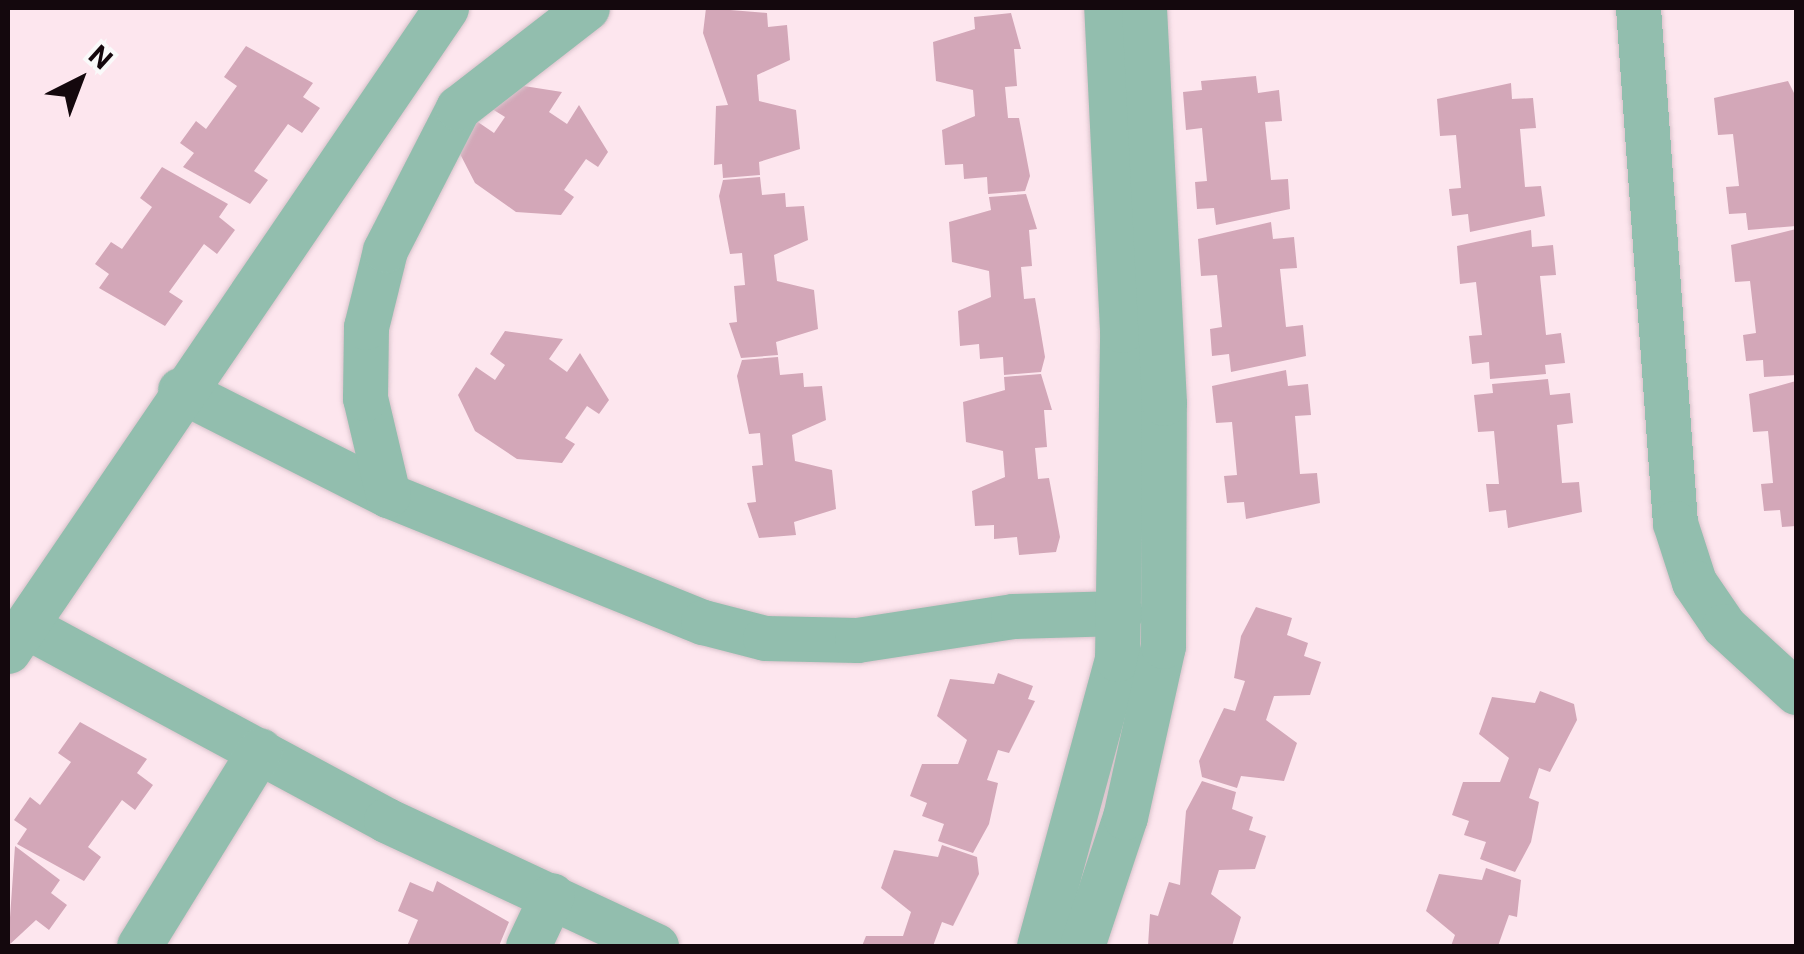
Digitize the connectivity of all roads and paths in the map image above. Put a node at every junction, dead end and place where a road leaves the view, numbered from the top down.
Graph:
1 (446, 8) edge
2 (588, 8) edge
3 (1106, 8) edge
4 (1144, 8) edge
5 (1638, 8) edge
6 (180, 390) junction
7 (388, 495) junction
8 (1120, 613) junction
9 (17, 639) edge
10 (1796, 692) edge
11 (260, 750) junction
12 (552, 895) junction
13 (139, 946) edge
14 (528, 946) edge
15 (656, 946) edge
16 (1038, 946) edge
17 (1082, 946) edge

1 - 6 street
2 - 7 street
3 - 8 street
4 - 17 street
5 - 10 street
6 - 7 street
6 - 9 street
7 - 8 street
8 - 16 street
9 - 11 street
11 - 12 street
11 - 13 street
12 - 14 street
12 - 15 street

